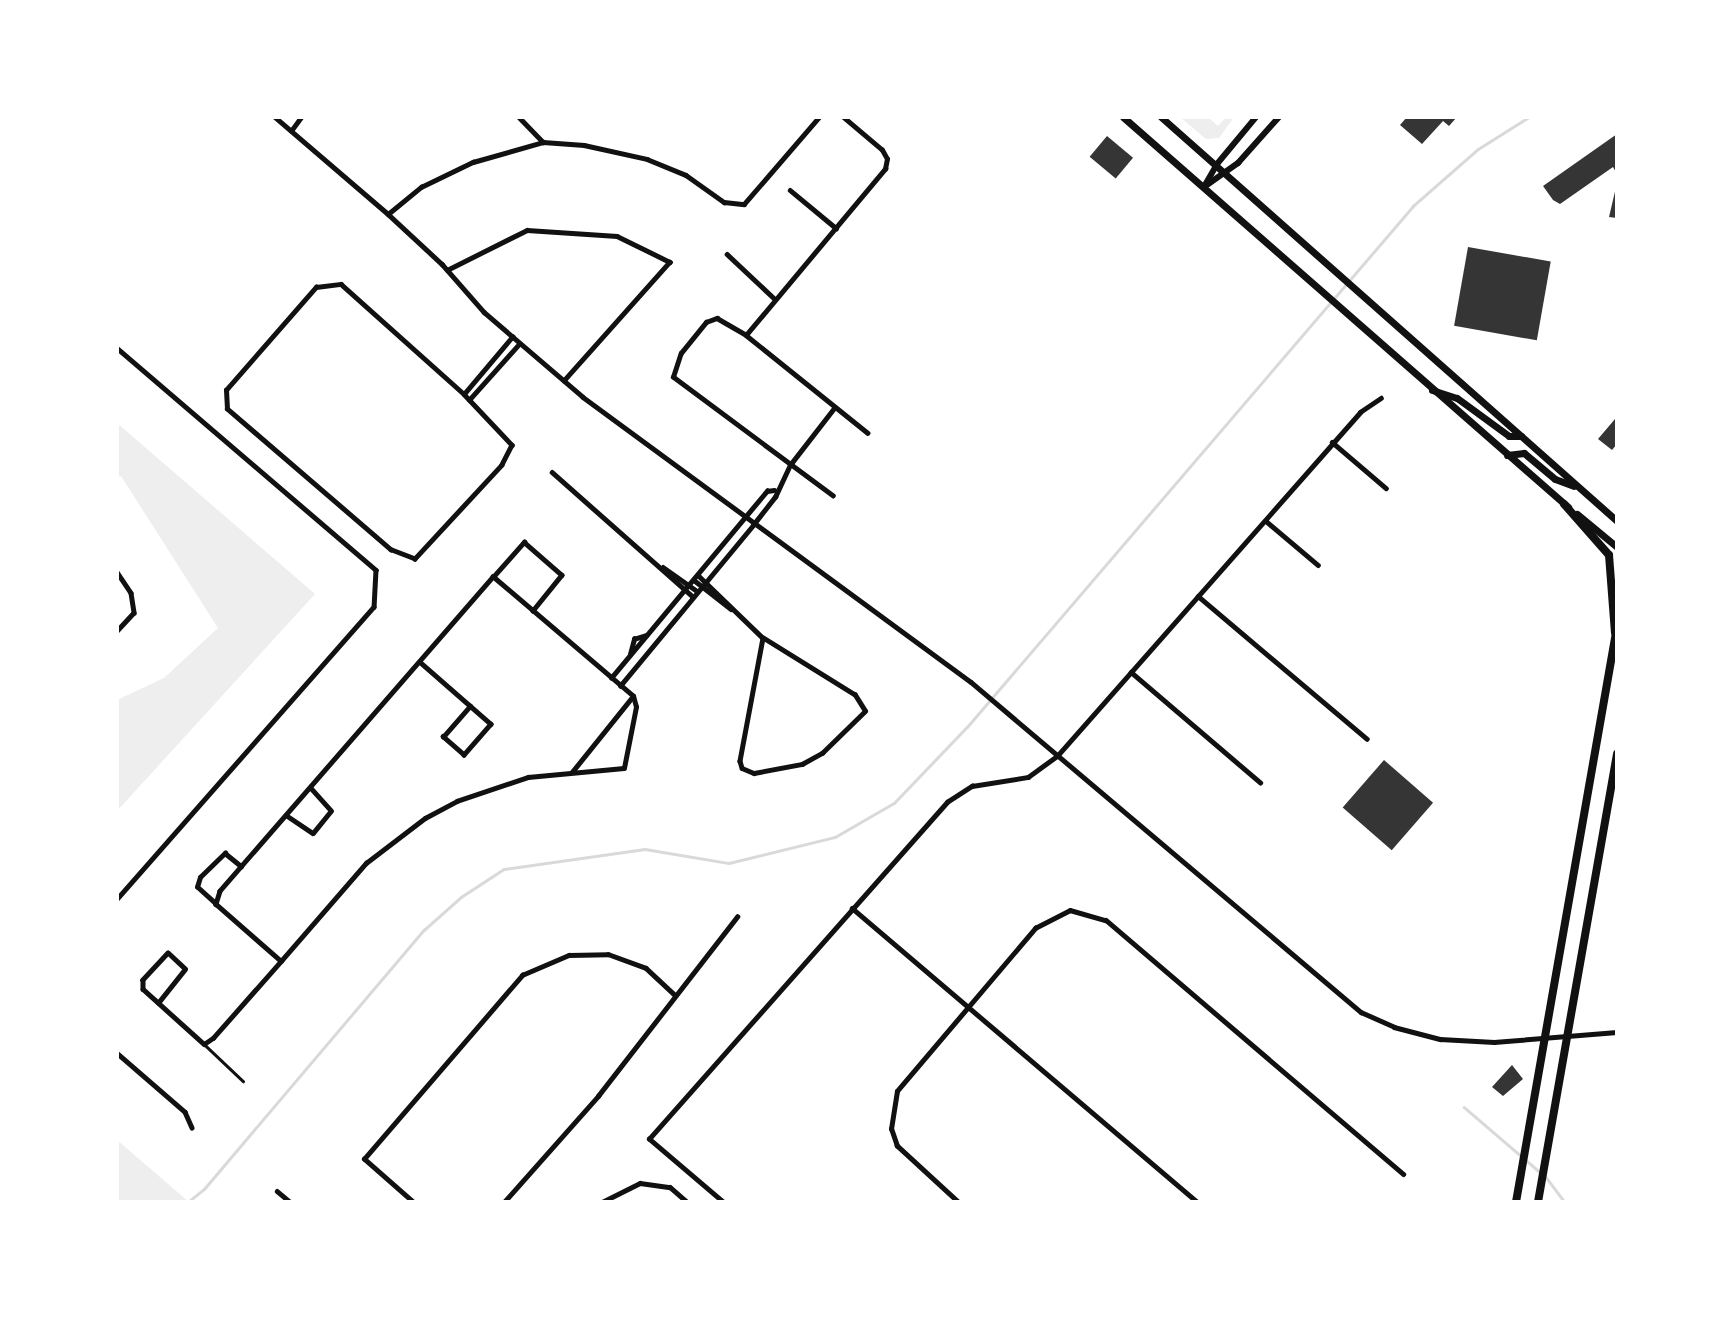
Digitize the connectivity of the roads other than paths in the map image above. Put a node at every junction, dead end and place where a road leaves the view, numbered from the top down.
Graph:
1 (275, 117) edge
2 (301, 117) edge
3 (519, 117) edge
4 (819, 117) edge
5 (843, 117) edge
6 (1123, 117) edge
7 (1161, 117) edge
8 (1256, 117) edge
9 (1279, 117) edge
10 (291, 131) junction
11 (543, 142) junction
12 (1217, 164) junction
13 (1227, 173) junction
14 (1204, 187) junction
15 (790, 190) dead end
16 (388, 214) junction
17 (836, 228) junction
18 (727, 254) dead end
19 (447, 270) junction
20 (775, 299) junction
21 (746, 335) junction
22 (512, 337) junction
23 (519, 344) junction
24 (117, 348) edge
25 (564, 381) junction
26 (1430, 389) junction
27 (464, 394) junction
28 (1381, 398) dead end
29 (469, 400) junction
30 (835, 407) junction
31 (868, 433) dead end
32 (1521, 436) junction
33 (1332, 442) junction
34 (1507, 455) junction
35 (790, 465) junction
36 (552, 472) dead end
37 (1386, 488) dead end
38 (1579, 488) junction
39 (775, 489) junction
40 (833, 496) dead end
41 (1564, 504) junction
42 (745, 520) junction
43 (1266, 520) junction
44 (1617, 521) edge
45 (753, 526) junction
46 (1617, 547) edge
47 (1318, 565) dead end
48 (663, 567) junction
49 (117, 572) edge
50 (678, 575) junction
51 (493, 577) junction
52 (674, 580) junction
53 (694, 580) junction
54 (701, 587) junction
55 (685, 590) junction
56 (719, 594) junction
57 (1198, 596) junction
58 (693, 597) junction
59 (715, 599) junction
60 (732, 609) junction
61 (533, 611) junction
62 (656, 625) junction
63 (117, 631) edge
64 (1616, 631) edge
65 (664, 632) junction
66 (763, 638) junction
67 (630, 655) junction
68 (420, 662) junction
69 (640, 662) junction
70 (1131, 672) junction
71 (611, 678) junction
72 (620, 686) junction
73 (633, 696) junction
74 (470, 706) junction
75 (1367, 739) dead end
76 (1617, 754) edge
77 (1058, 755) junction
78 (571, 773) junction
79 (1259, 782) dead end
80 (310, 788) junction
81 (286, 815) junction
82 (241, 866) junction
83 (117, 900) edge
84 (216, 904) junction
85 (852, 908) junction
86 (737, 917) dead end
87 (281, 961) junction
88 (674, 994) junction
89 (158, 1003) junction
90 (969, 1007) junction
91 (1617, 1032) edge
92 (1564, 1038) junction
93 (1545, 1039) junction
94 (204, 1044) junction
95 (117, 1054) edge
96 (243, 1081) dead end
97 (191, 1128) dead end
98 (1403, 1174) dead end
99 (277, 1191) dead end
100 (290, 1202) edge
101 (413, 1202) edge
102 (504, 1202) edge
103 (603, 1202) edge
104 (687, 1202) edge
105 (723, 1202) edge
106 (958, 1202) edge
107 (1197, 1202) edge
108 (1516, 1202) edge
109 (1538, 1202) edge

1 - 10 street
2 - 10 street
3 - 11 street
4 - 11 street
5 - 17 street
6 - 14 main road
7 - 12 main road
8 - 12 street
9 - 13 street
10 - 16 street
11 - 16 street
12 - 13 main road
12 - 14 street
13 - 14 street
13 - 32 main road
14 - 26 main road
15 - 17 street
16 - 19 street
17 - 20 street
18 - 20 street
19 - 22 street
19 - 25 street
20 - 21 street
21 - 30 street
21 - 35 street
22 - 23 street
22 - 27 street
23 - 25 street
23 - 29 street
24 - 83 street
25 - 42 street
26 - 32 main road
26 - 34 main road
27 - 29 street
27 - 29 street
28 - 33 street
30 - 31 street
30 - 35 street
32 - 38 main road
33 - 37 street
33 - 43 street
34 - 38 main road
34 - 41 main road
35 - 39 street
35 - 40 street
36 - 48 street
38 - 44 main road
39 - 42 street
39 - 45 street
41 - 46 main road
41 - 64 main road
42 - 45 street
42 - 53 street
43 - 47 street
43 - 57 street
45 - 54 street
45 - 77 street
48 - 50 street
48 - 52 street
49 - 63 street
50 - 52 street
50 - 53 street
51 - 61 street
51 - 61 street
51 - 68 street
52 - 55 street
53 - 54 street
53 - 54 street
53 - 55 street
54 - 56 street
54 - 58 street
54 - 59 street
55 - 58 street
55 - 62 street
56 - 59 street
56 - 60 street
57 - 70 street
57 - 75 street
58 - 65 street
59 - 60 street
60 - 66 street
61 - 71 street
62 - 65 street
62 - 67 street
64 - 93 main road
65 - 69 street
66 - 66 street
67 - 69 street
67 - 71 street
68 - 74 street
68 - 80 street
69 - 72 street
70 - 77 street
70 - 79 street
71 - 72 street
72 - 73 street
73 - 78 street
73 - 78 street
74 - 74 street
76 - 92 main road
77 - 85 street
77 - 93 street
78 - 87 street
80 - 81 street
80 - 81 street
81 - 82 street
82 - 84 street
82 - 84 street
84 - 87 street
85 - 90 street
85 - 105 street
86 - 88 street
87 - 94 street
88 - 101 street
88 - 102 street
89 - 89 street
89 - 94 street
90 - 98 street
90 - 106 street
90 - 107 street
91 - 92 street
92 - 93 street
92 - 109 main road
93 - 108 main road
94 - 96 lane
95 - 97 street
99 - 100 street
103 - 104 street

